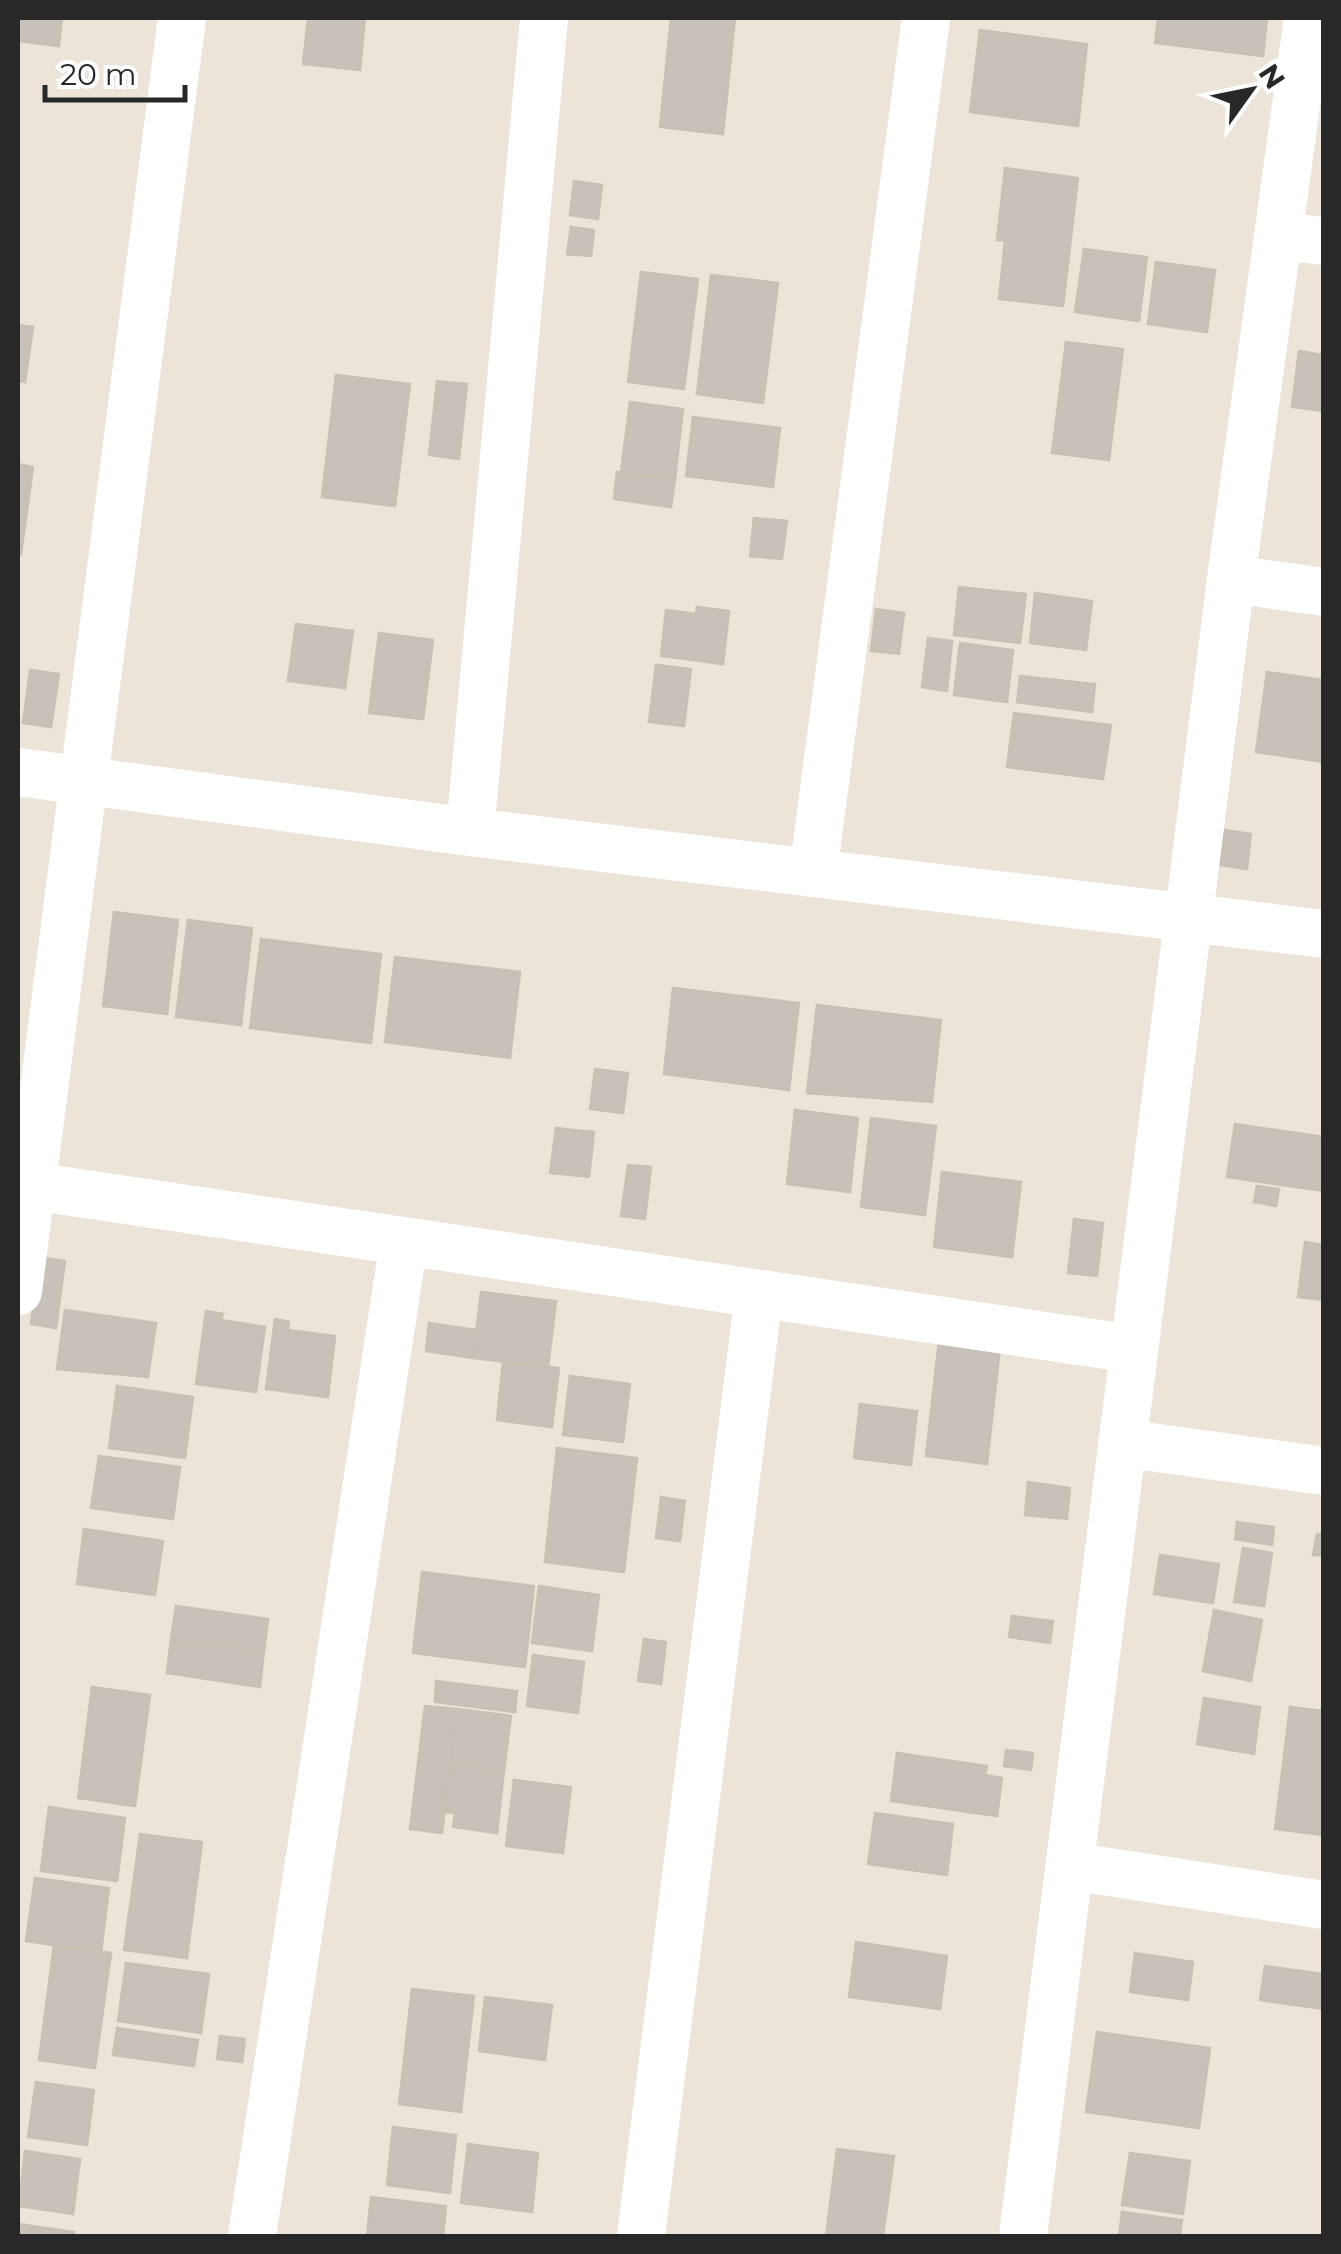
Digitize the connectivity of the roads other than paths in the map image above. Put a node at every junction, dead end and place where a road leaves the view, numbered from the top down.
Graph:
1 (182, 18) edge
2 (544, 18) edge
3 (926, 18) edge
4 (1308, 18) edge
5 (1301, 238) edge
6 (1231, 579) junction
7 (1324, 592) edge
8 (18, 772) edge
9 (86, 783) junction
10 (470, 832) junction
11 (812, 873) junction
12 (1189, 915) junction
13 (1324, 934) edge
14 (24, 1185) edge
15 (404, 1241) junction
16 (18, 1292) edge
17 (759, 1294) junction
18 (1133, 1348) junction
19 (1122, 1443) junction
20 (1324, 1471) edge
21 (1070, 1866) junction
22 (1324, 1905) edge
23 (252, 2236) edge
24 (641, 2236) edge
25 (1023, 2236) edge

1 - 9 street
2 - 10 street
3 - 11 street
4 - 5 street
5 - 6 street
6 - 7 street
6 - 12 street
8 - 9 street
9 - 10 street
9 - 14 street
10 - 11 street
11 - 12 street
12 - 13 street
12 - 18 street
14 - 15 street
14 - 16 street
15 - 17 street
15 - 23 street
17 - 18 street
17 - 24 street
18 - 19 street
19 - 20 street
19 - 21 street
21 - 22 street
21 - 25 street

